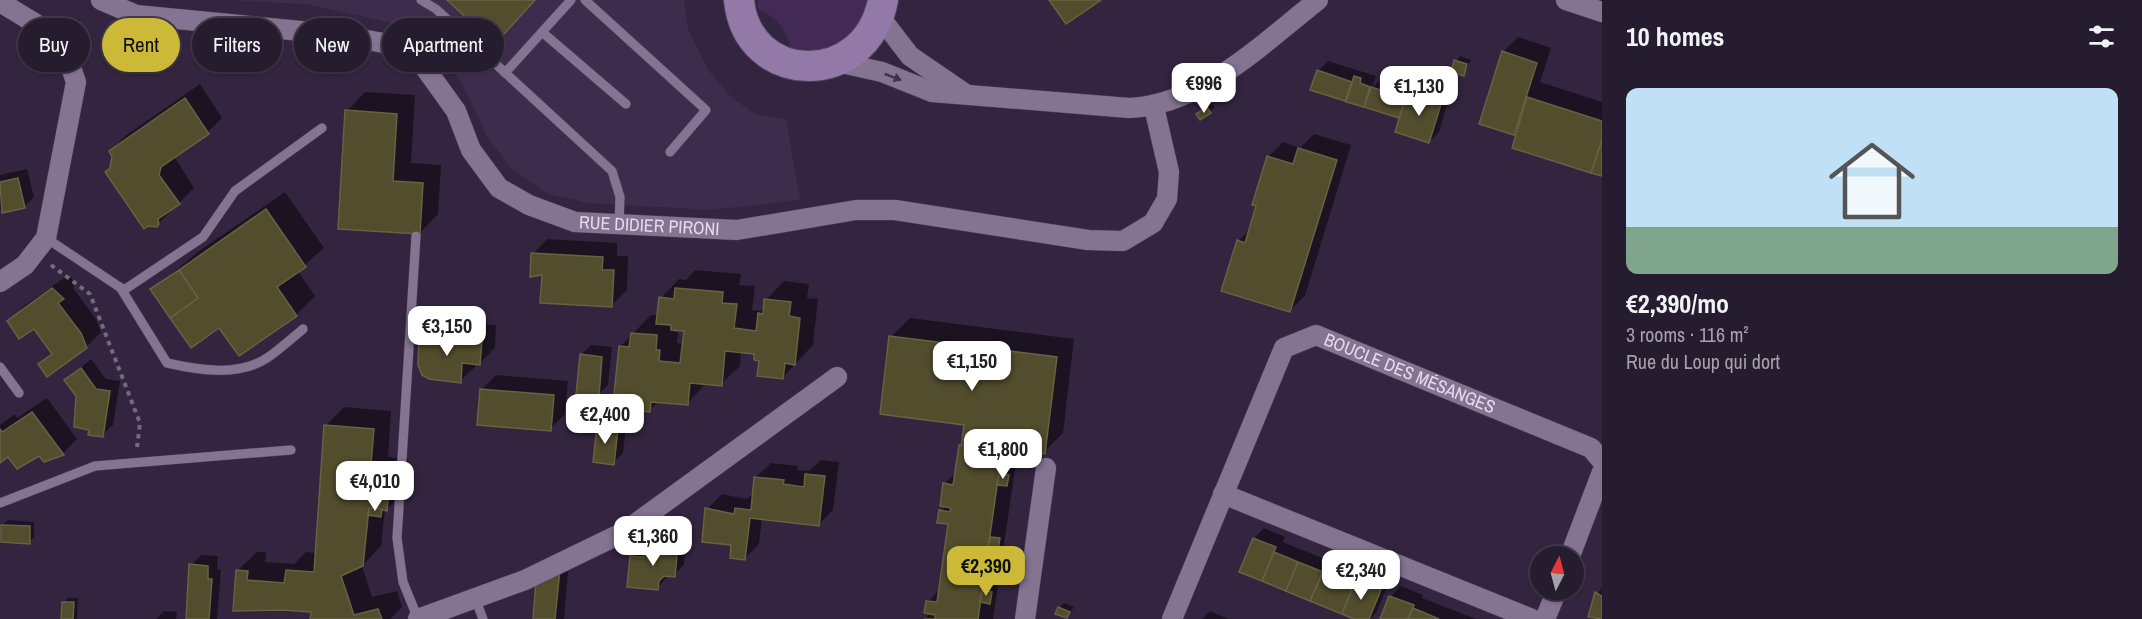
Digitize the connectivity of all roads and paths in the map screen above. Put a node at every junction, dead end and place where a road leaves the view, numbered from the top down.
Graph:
1 (101, 0) edge
2 (422, 0) edge
3 (571, 0) edge
4 (585, 0) edge
5 (739, 0) edge
6 (1318, 0) edge
7 (1566, 0) edge
8 (0, 2) edge
9 (881, 8) edge
10 (1602, 12) edge
11 (542, 32) junction
12 (837, 62) junction
13 (506, 73) junction
14 (964, 93) junction
15 (626, 104) dead end
16 (1154, 107) junction
17 (322, 128) dead end
18 (670, 152) dead end
19 (619, 224) junction
20 (416, 236) dead end
21 (41, 246) junction
22 (0, 282) edge
23 (120, 287) junction
24 (303, 329) dead end
25 (0, 367) edge
26 (837, 377) dead end
27 (19, 393) dead end
28 (291, 450) dead end
29 (1602, 462) edge
30 (135, 463) junction
31 (1046, 468) dead end
32 (1602, 472) edge
33 (1223, 494) junction
34 (0, 503) edge
35 (1574, 546) edge
36 (475, 598) junction
37 (1553, 600) edge
38 (418, 619) edge
39 (483, 619) edge
40 (1025, 619) edge
41 (1172, 619) edge
42 (1532, 619) edge
43 (1545, 619) edge

1 - 19 street, RUE DIDIER PIRONI
2 - 13 lane
3 - 11 lane
4 - 18 lane
5 - 12 main road
6 - 16 street
7 - 10 street
8 - 21 street
9 - 12 main road
9 - 14 street
11 - 13 lane
11 - 15 lane
12 -> 14 street
13 - 19 lane
14 - 16 street
16 - 19 street, RUE DIDIER PIRONI
17 - 23 lane
20 - 38 lane
21 - 22 street
21 - 23 lane
21 - 30 path
23 - 24 lane
25 - 27 lane
26 - 36 street
28 - 30 lane
29 - 33 street, BOUCLE DES MÉSANGES
30 - 34 lane
31 - 40 street
32 - 35 street
33 - 41 street, BOUCLE DES MÉSANGES
33 - 42 street
36 - 38 street
36 - 39 lane
37 - 43 street

